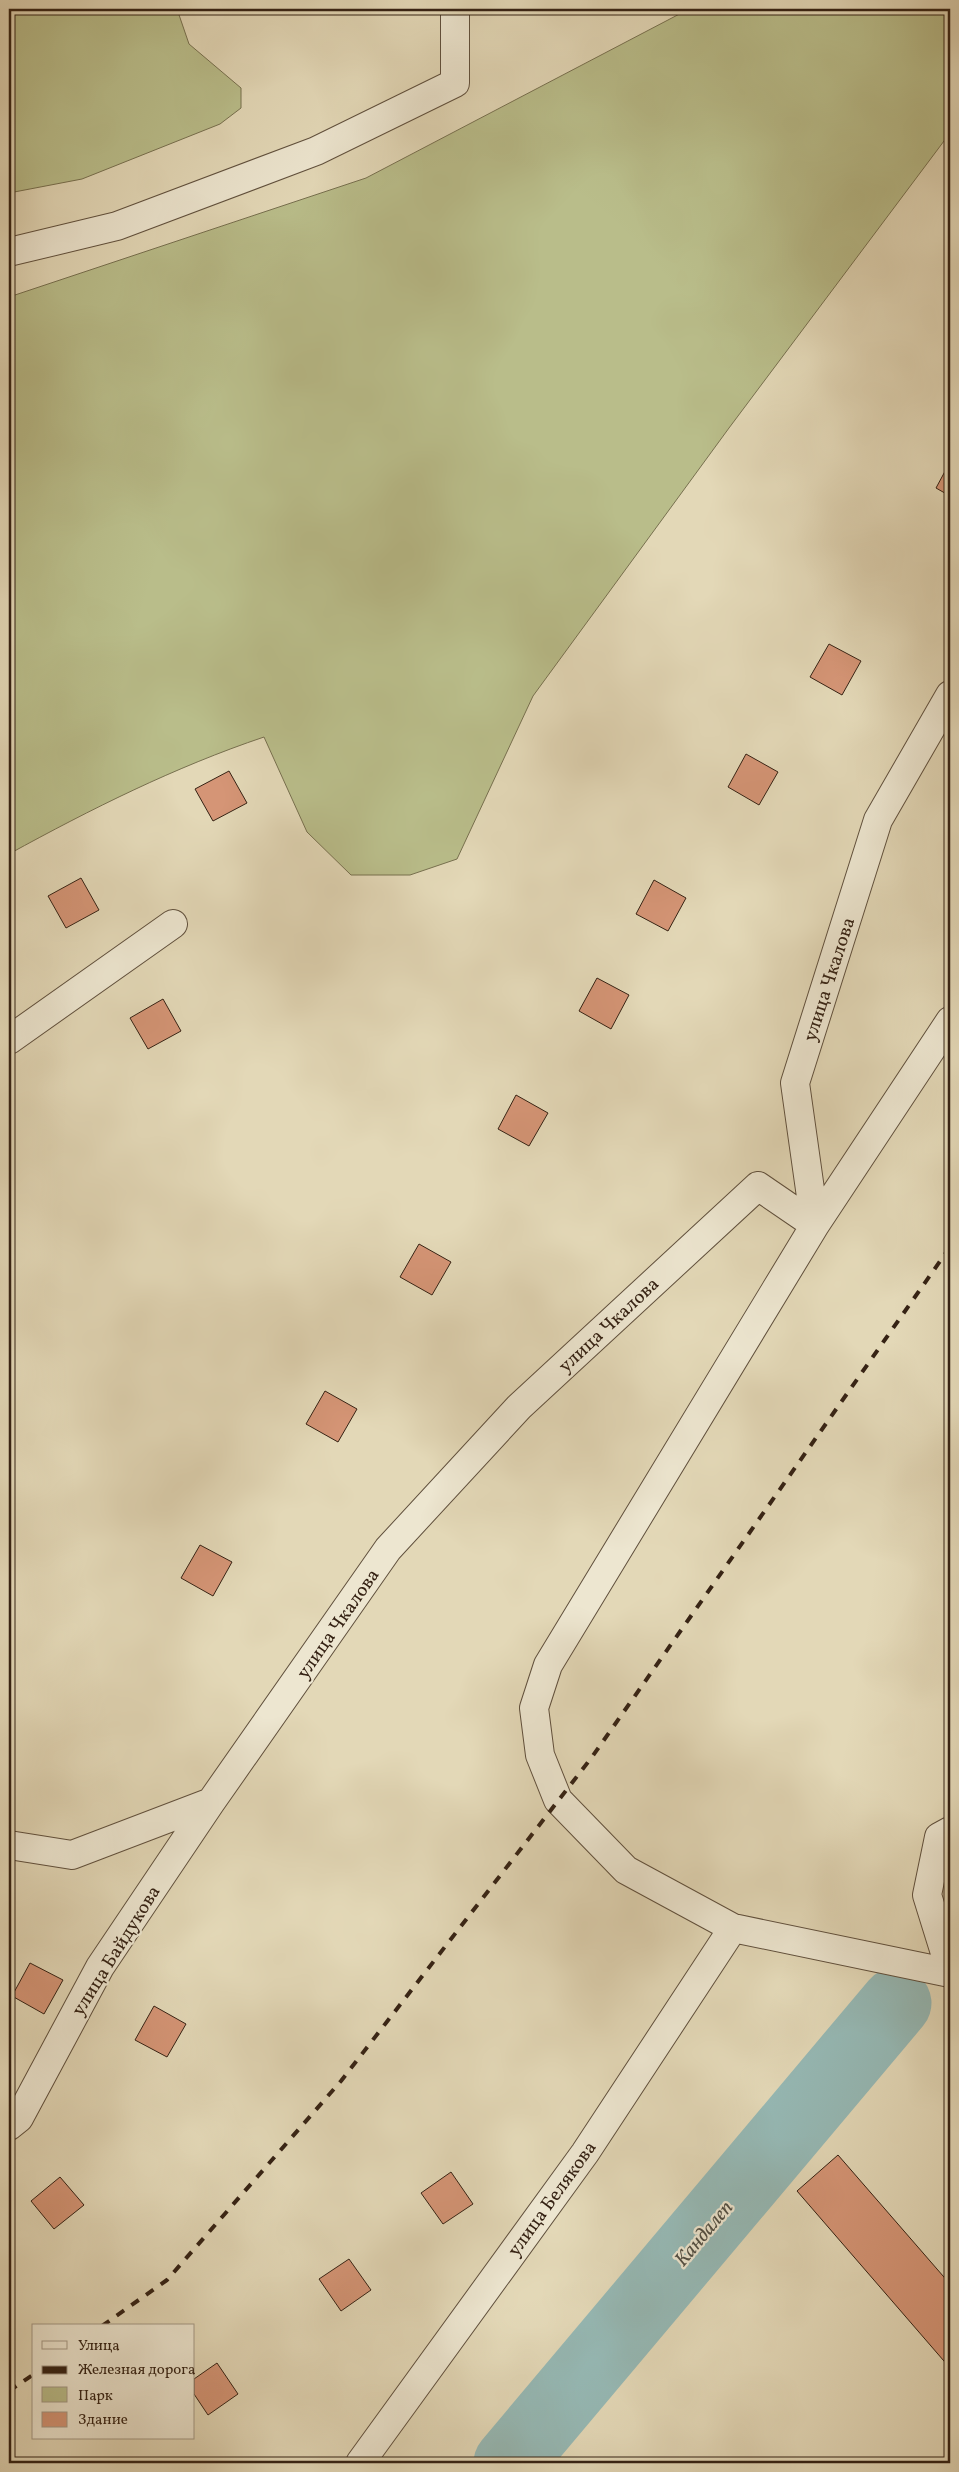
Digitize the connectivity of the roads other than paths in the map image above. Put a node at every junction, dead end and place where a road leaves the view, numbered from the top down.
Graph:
1 (455, 9) edge
2 (9, 252) edge
3 (950, 695) edge
4 (173, 924) dead end
5 (950, 1021) edge
6 (9, 1040) edge
7 (815, 1225) junction
8 (211, 1802) junction
9 (950, 1831) edge
10 (9, 1845) edge
11 (733, 1928) junction
12 (950, 1969) edge
13 (950, 1973) edge
14 (9, 2126) edge
15 (360, 2463) edge

1 - 2 street
3 - 7 street, улица Чкалова
4 - 6 street
5 - 7 street
7 - 8 street, улица Чкалова
7 - 11 street
8 - 10 street
8 - 14 street, улица Байдукова
9 - 12 street
11 - 13 street
11 - 15 street, улица Белякова

